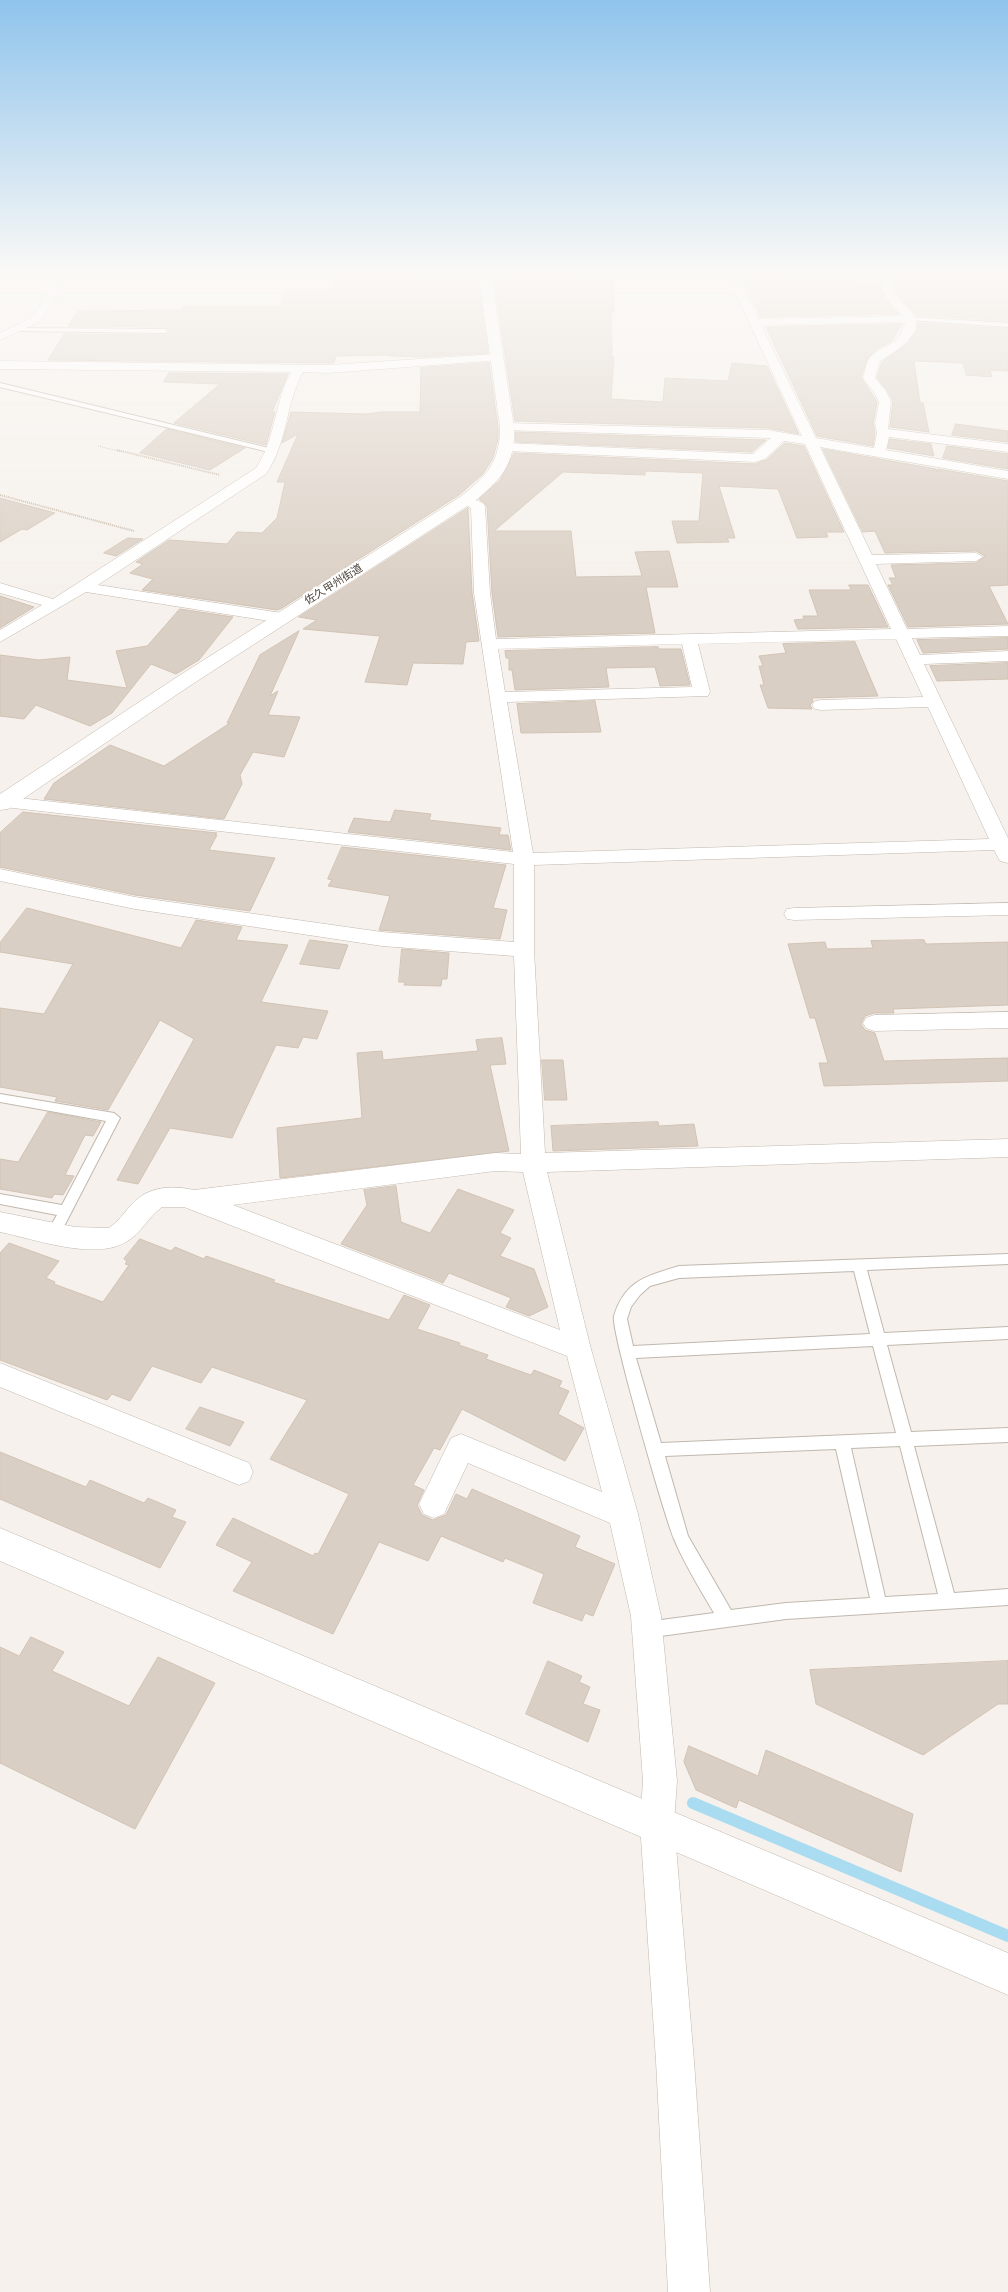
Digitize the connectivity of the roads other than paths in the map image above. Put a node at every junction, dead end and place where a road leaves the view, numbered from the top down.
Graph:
1 (294, 382) edge
2 (500, 382) edge
3 (783, 382) edge
4 (872, 382) edge
5 (0, 386) edge
6 (507, 427) junction
7 (884, 432) junction
8 (782, 435) junction
9 (811, 440) junction
10 (507, 447) junction
11 (1008, 448) edge
12 (273, 451) junction
13 (879, 453) junction
14 (1008, 475) edge
15 (466, 500) junction
16 (976, 557) dead end
17 (866, 560) junction
18 (84, 587) junction
19 (0, 588) edge
20 (54, 604) junction
21 (282, 618) junction
22 (1008, 631) edge
23 (901, 634) junction
24 (0, 637) edge
25 (689, 639) junction
26 (489, 644) junction
27 (1008, 656) edge
28 (914, 660) junction
29 (499, 698) junction
30 (934, 702) junction
31 (821, 705) dead end
32 (2, 802) edge
33 (1006, 850) edge
34 (524, 859) junction
35 (0, 875) edge
36 (1008, 909) edge
37 (794, 914) dead end
38 (524, 950) junction
39 (1008, 1020) edge
40 (874, 1023) dead end
41 (0, 1098) edge
42 (1008, 1148) edge
43 (533, 1163) junction
44 (0, 1199) edge
45 (194, 1200) junction
46 (65, 1211) junction
47 (0, 1222) edge
48 (54, 1232) junction
49 (1008, 1259) edge
50 (859, 1265) junction
51 (1008, 1333) edge
52 (878, 1338) junction
53 (578, 1349) junction
54 (627, 1352) junction
55 (0, 1375) edge
56 (1008, 1435) edge
57 (905, 1440) junction
58 (842, 1442) junction
59 (657, 1450) junction
60 (239, 1472) dead end
61 (434, 1504) dead end
62 (623, 1514) junction
63 (0, 1544) edge
64 (1008, 1597) edge
65 (948, 1601) junction
66 (879, 1604) junction
67 (727, 1619) junction
68 (646, 1630) junction
69 (657, 1823) junction
70 (1008, 1974) edge
71 (689, 2292) edge

1 - 12 street
2 - 6 street, 佐久甲州街道
3 - 9 street
4 - 7 street
5 - 12 lane
6 - 8 street
6 - 10 street, 佐久甲州街道
7 - 11 street
7 - 13 street
8 - 9 street
8 - 10 street
9 - 13 street
9 - 17 street
10 - 15 street, 佐久甲州街道
12 - 18 street
13 - 14 street
15 - 21 street, 佐久甲州街道
15 - 26 street
16 - 17 street
17 - 23 street
18 - 20 street
18 - 21 street
19 - 20 street
20 - 24 street
21 - 32 street, 佐久甲州街道
22 - 23 street
23 - 25 street
23 - 28 street
25 - 26 street
25 - 29 street
26 - 29 street
27 - 28 street
28 - 30 street
29 - 34 street
30 - 31 street
30 - 33 street
32 - 34 street
33 - 34 street
34 - 38 street
35 - 38 street
36 - 37 street
38 - 43 street
39 - 40 street
41 - 46 lane
42 - 43 street
43 - 45 street
43 - 53 street
44 - 46 lane
45 - 48 street
45 - 53 street
46 - 48 lane
47 - 48 street
49 - 50 lane
50 - 52 lane
50 - 54 lane
51 - 52 lane
52 - 54 lane
52 - 57 lane
53 - 62 street
54 - 59 lane
55 - 60 street
56 - 57 lane
57 - 58 lane
57 - 65 lane
58 - 59 lane
58 - 66 lane
59 - 67 lane
61 - 62 street
62 - 68 street
63 - 69 street
64 - 65 lane
65 - 66 lane
66 - 67 lane
67 - 68 lane
68 - 69 street
69 - 70 street
69 - 71 street

